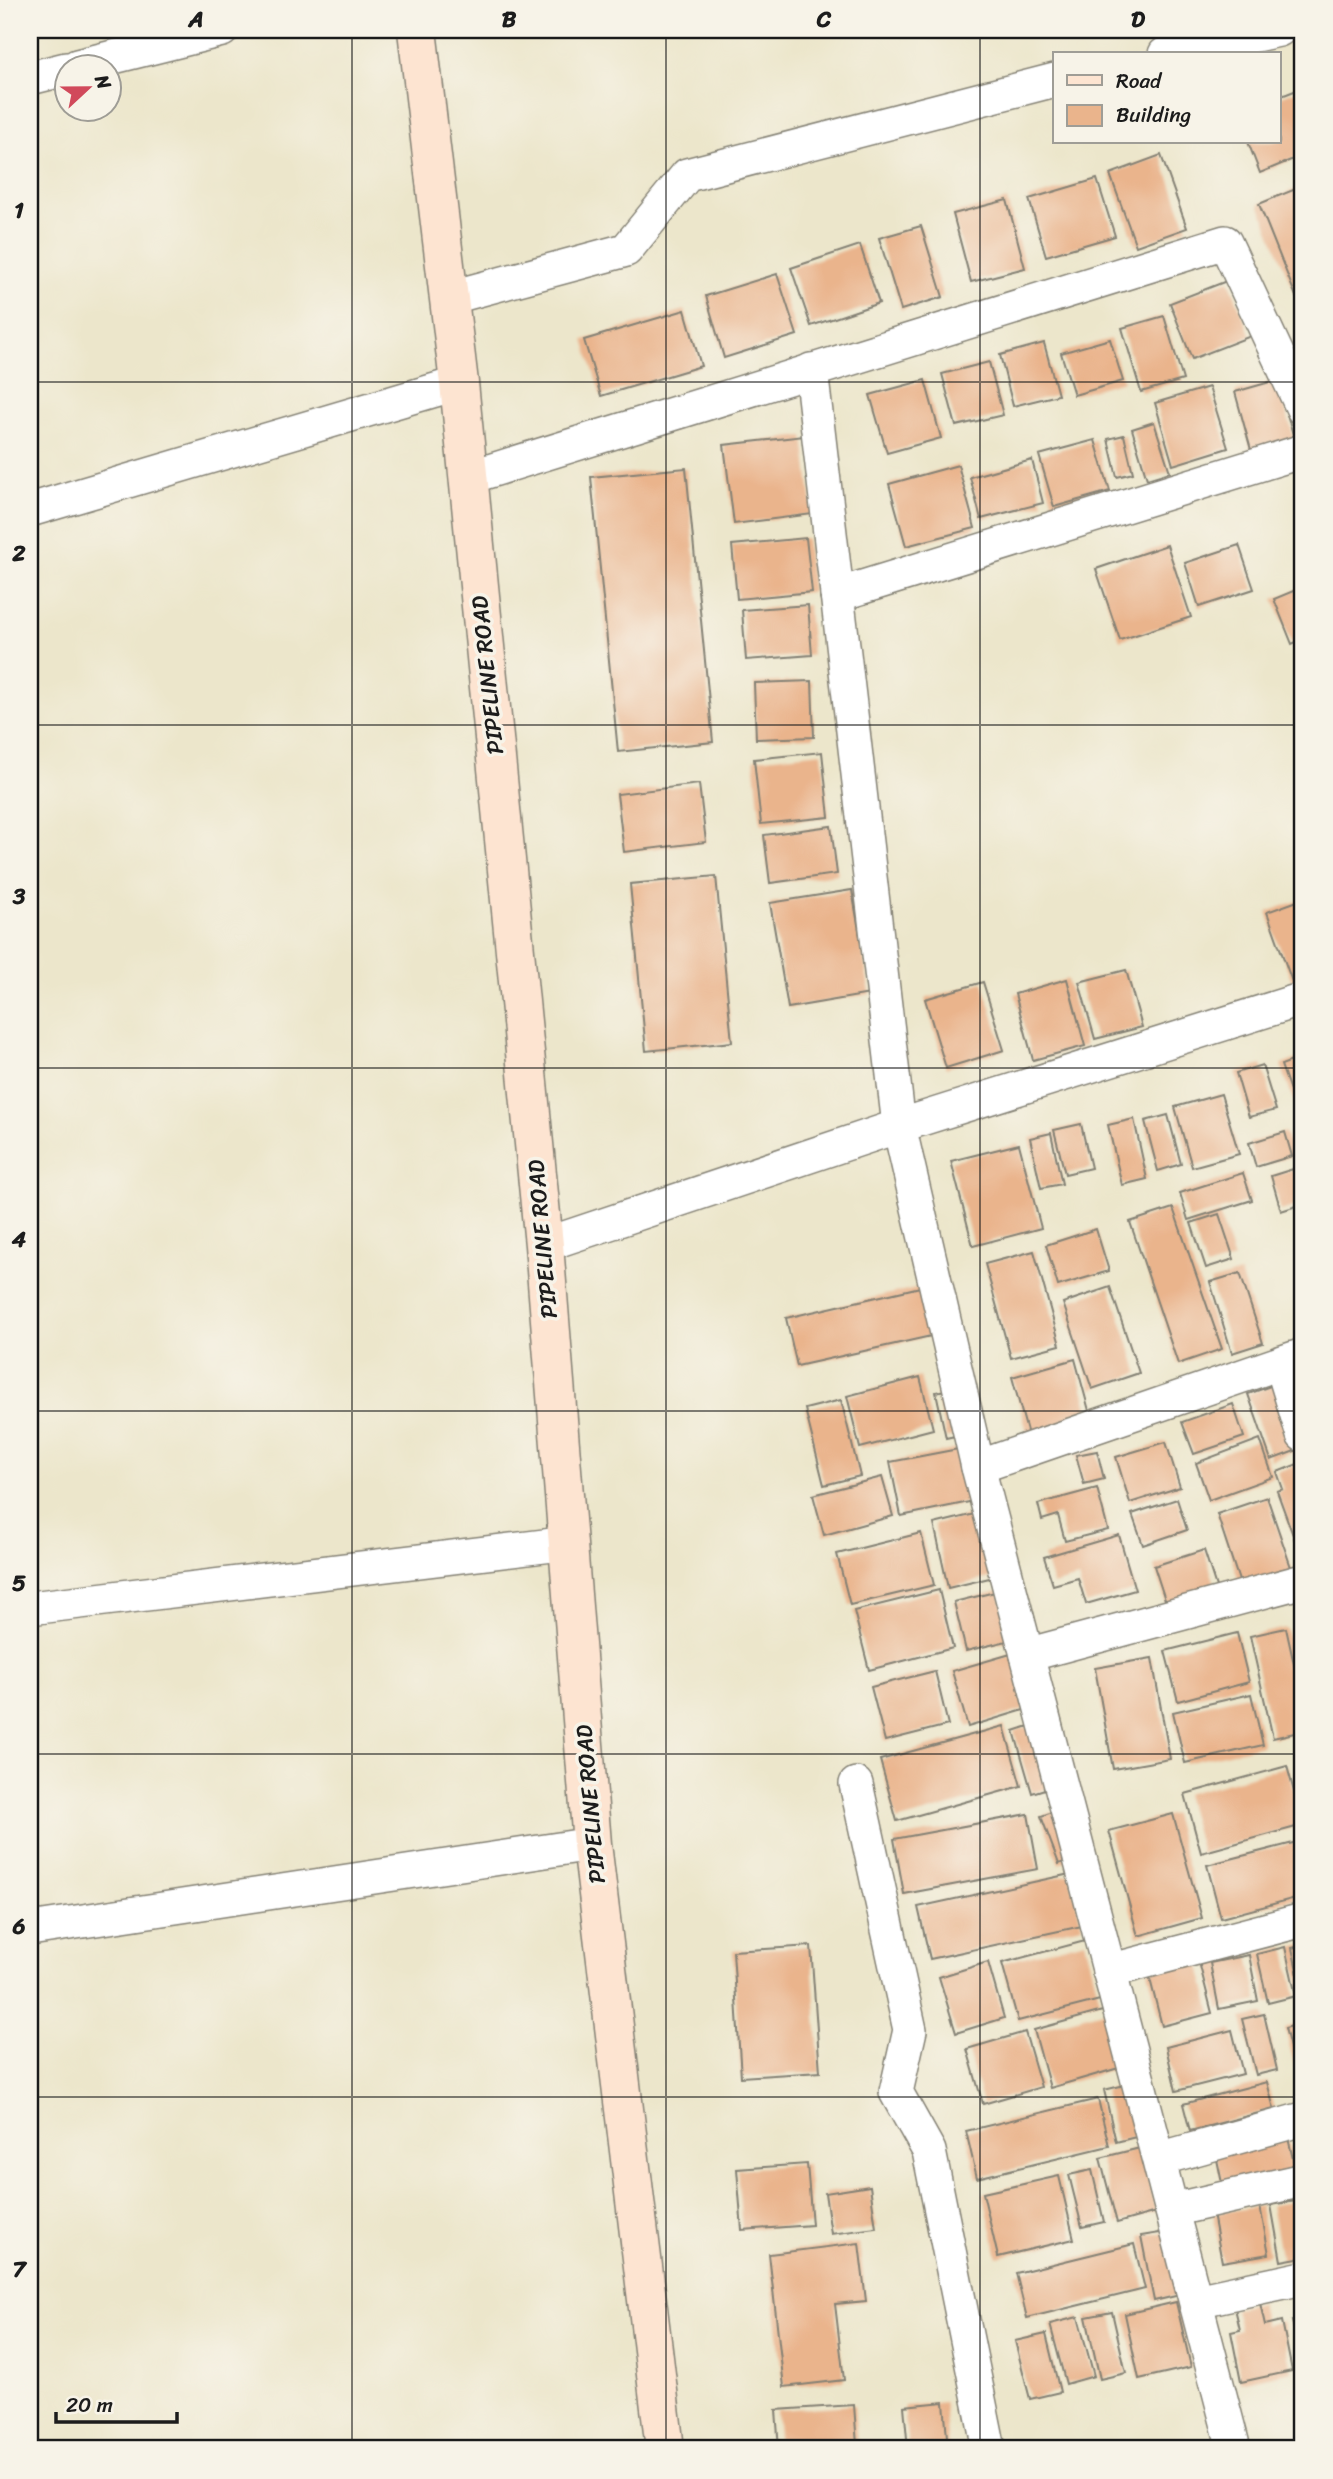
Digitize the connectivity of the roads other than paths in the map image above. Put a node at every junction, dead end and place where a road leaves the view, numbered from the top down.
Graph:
1 (222, 30) edge
2 (417, 30) edge
3 (1279, 30) edge
4 (1174, 52) edge
5 (122, 55) edge
6 (52, 72) edge
7 (30, 78) edge
8 (1053, 80) edge
9 (448, 298) junction
10 (811, 370) junction
11 (459, 383) junction
12 (1303, 409) edge
13 (1303, 451) edge
14 (467, 478) junction
15 (30, 510) edge
16 (837, 595) junction
17 (1303, 999) edge
18 (899, 1125) junction
19 (544, 1245) junction
20 (1292, 1359) edge
21 (1303, 1435) edge
22 (978, 1467) junction
23 (569, 1543) junction
24 (1303, 1581) edge
25 (30, 1608) edge
26 (1027, 1655) junction
27 (856, 1784) dead end
28 (592, 1844) junction
29 (1303, 1920) edge
30 (30, 1929) edge
31 (1109, 1971) junction
32 (1303, 2119) edge
33 (1159, 2159) junction
34 (1303, 2180) edge
35 (1172, 2210) junction
36 (1303, 2278) edge
37 (1196, 2301) junction
38 (665, 2449) edge
39 (989, 2449) edge
40 (1234, 2449) edge

1 - 5 street
2 - 9 main road, PIPELINE ROAD
3 - 4 street
6 - 7 street
8 - 9 street
9 - 11 main road, PIPELINE ROAD
10 - 12 street
10 - 14 street
10 - 16 street
11 - 14 main road, PIPELINE ROAD
11 - 15 street
13 - 16 street
14 - 19 main road, PIPELINE ROAD
16 - 18 street
17 - 18 street
18 - 19 street
18 - 22 street
19 - 23 main road, PIPELINE ROAD
20 - 21 street
20 - 22 street
22 - 26 street
23 - 25 street
23 - 28 main road, PIPELINE ROAD
24 - 26 street
26 - 31 street
27 - 39 street
28 - 30 street
28 - 38 main road, PIPELINE ROAD
29 - 31 street
31 - 33 street
32 - 33 street
33 - 35 street
34 - 35 street
35 - 37 street
36 - 37 street
37 - 40 street

